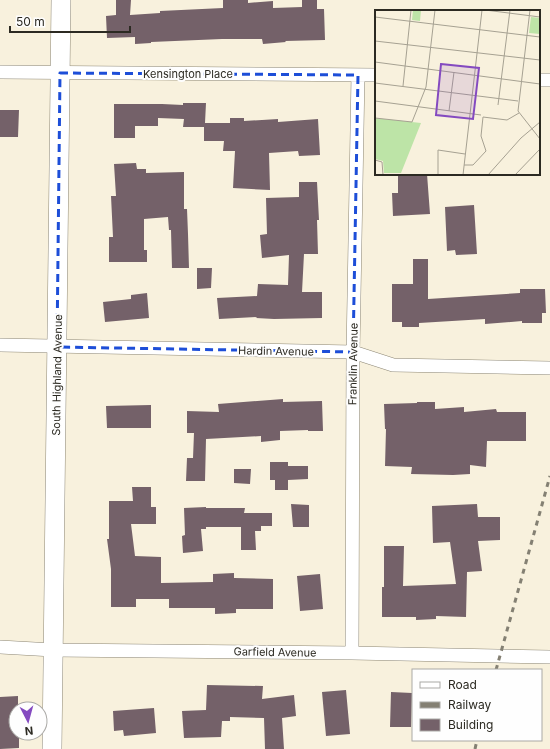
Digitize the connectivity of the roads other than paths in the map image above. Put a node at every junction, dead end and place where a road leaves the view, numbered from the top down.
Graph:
1 (61, 0) edge
2 (0, 72) edge
3 (60, 73) junction
4 (358, 75) junction
5 (375, 75) edge
6 (0, 345) edge
7 (57, 347) junction
8 (352, 352) junction
9 (550, 368) edge
10 (0, 647) edge
11 (54, 650) junction
12 (352, 653) junction
13 (550, 657) edge
14 (52, 749) edge

1 - 3 street, South Highland Avenue
2 - 3 street, Kensington Place
3 - 4 street, Kensington Place
3 - 7 street, South Highland Avenue
4 - 5 street, Kensington Place
4 - 8 street, Franklin Avenue
6 - 7 street, Hardin Avenue
7 - 8 street, Hardin Avenue
7 - 11 street, South Highland Avenue
8 - 9 street, Hardin Avenue
8 - 12 street, Franklin Avenue
10 - 11 street, Garfield Avenue
11 - 12 street, Garfield Avenue
11 - 14 street, South Highland Avenue
12 - 13 street, Garfield Avenue

